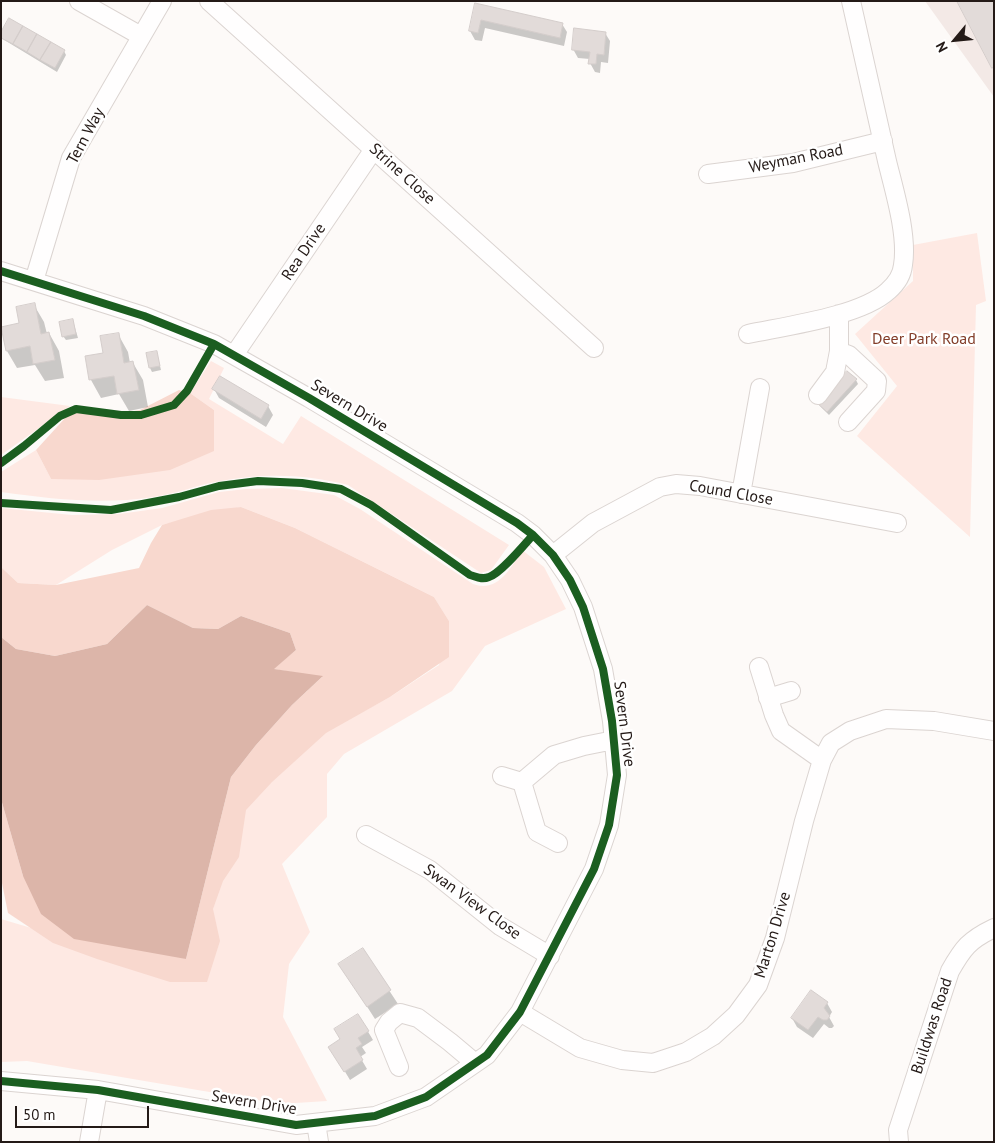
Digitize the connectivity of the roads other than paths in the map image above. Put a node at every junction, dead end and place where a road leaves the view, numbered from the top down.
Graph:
1 (79, 1) edge
2 (162, 1) edge
3 (209, 1) edge
4 (851, 1) edge
5 (141, 36) junction
6 (883, 141) junction
7 (374, 149) junction
8 (708, 174) dead end
9 (1, 271) edge
10 (34, 281) junction
11 (839, 314) junction
12 (748, 334) dead end
13 (594, 348) dead end
14 (839, 351) junction
15 (234, 355) junction
16 (760, 388) dead end
17 (818, 395) dead end
18 (848, 422) dead end
19 (741, 494) junction
20 (897, 523) dead end
21 (553, 555) junction
22 (758, 667) dead end
23 (791, 692) dead end
24 (768, 698) junction
25 (994, 731) edge
26 (614, 740) junction
27 (822, 760) junction
28 (502, 776) dead end
29 (522, 782) junction
30 (366, 835) dead end
31 (558, 843) dead end
32 (994, 928) edge
33 (550, 956) junction
34 (520, 1012) junction
35 (475, 1063) junction
36 (399, 1067) dead end
37 (1, 1081) edge
38 (98, 1090) junction
39 (316, 1123) junction
40 (89, 1142) edge
41 (319, 1142) edge
42 (899, 1142) edge

1 - 5 street
2 - 5 street, Tern Way
3 - 7 street, Strine Close
4 - 6 street
5 - 10 street, Tern Way
6 - 8 street, Weyman Road
6 - 11 street
7 - 13 street, Strine Close
7 - 15 street, Rea Drive
9 - 10 street, Severn Drive
10 - 15 street, Severn Drive
11 - 12 street
11 - 14 street
14 - 17 street
14 - 18 street
15 - 21 street, Severn Drive
16 - 19 street
19 - 20 street, Cound Close
19 - 21 street, Cound Close
21 - 26 street, Severn Drive
22 - 24 street
23 - 24 street
24 - 27 street
25 - 27 street, Marton Drive
26 - 29 street
26 - 33 street, Severn Drive
27 - 34 street, Marton Drive
28 - 29 street
29 - 31 street
30 - 33 street, Swan View Close
32 - 42 street, Buildwas Road
33 - 34 street, Severn Drive
34 - 35 street, Severn Drive
35 - 36 street
35 - 39 street, Severn Drive
37 - 38 street, Severn Drive
38 - 39 street, Severn Drive
38 - 40 street
39 - 41 street

